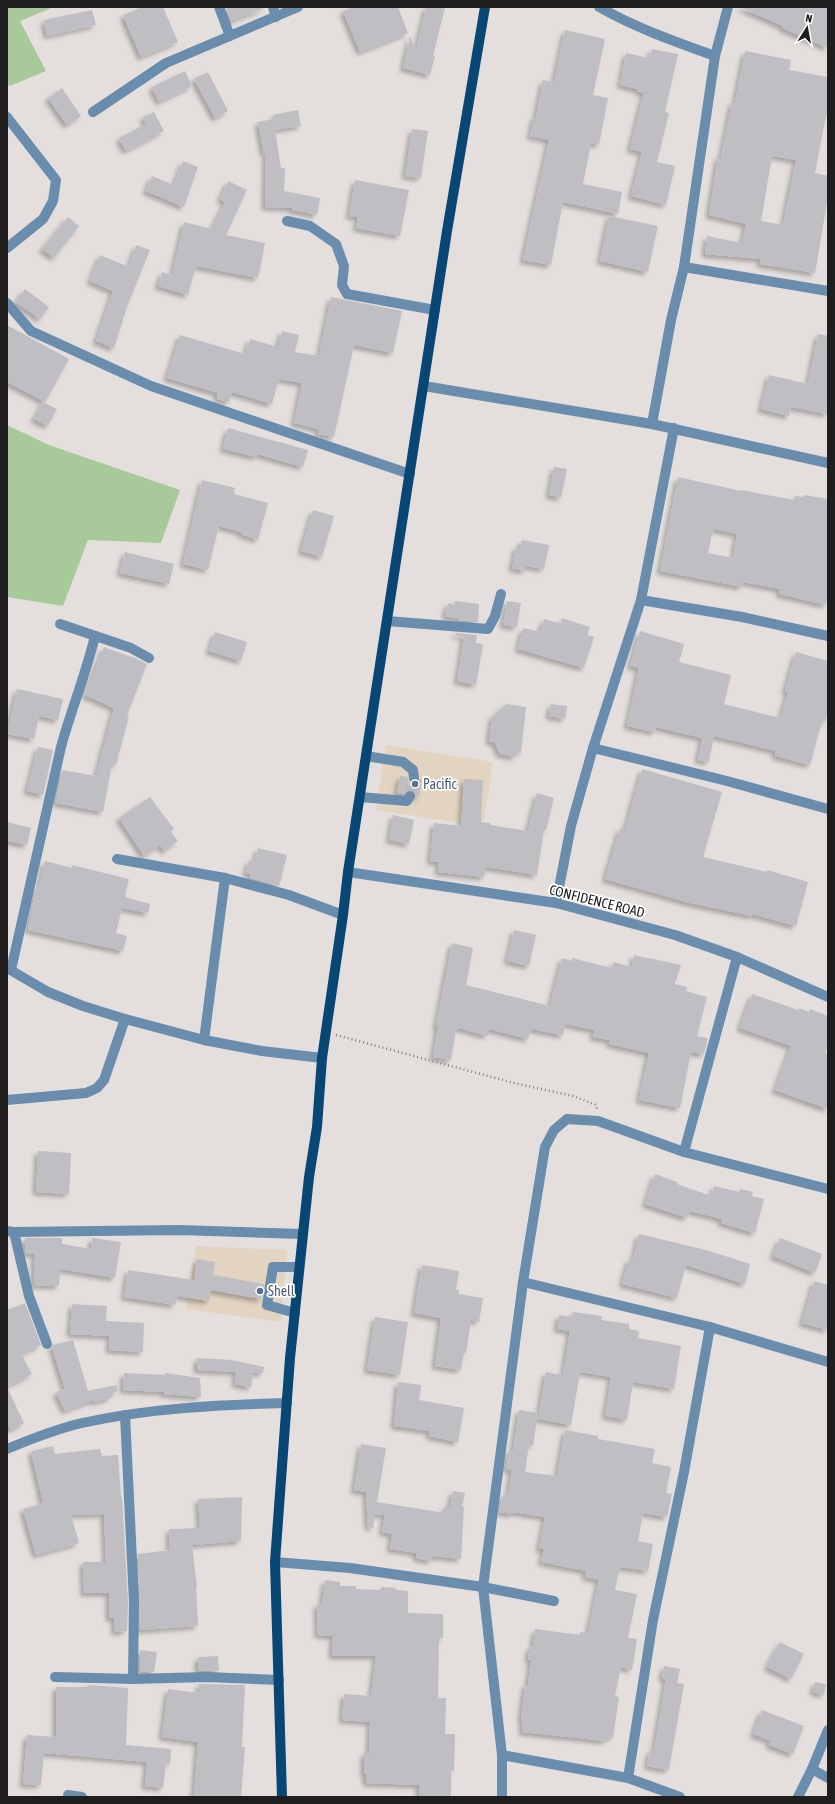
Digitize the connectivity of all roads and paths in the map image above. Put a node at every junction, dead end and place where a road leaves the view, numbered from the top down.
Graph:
1 (219, 7) edge
2 (298, 7) edge
3 (485, 7) edge
4 (600, 7) edge
5 (728, 7) edge
6 (275, 12) edge
7 (230, 36) junction
8 (715, 56) junction
9 (93, 112) dead end
10 (7, 117) edge
11 (287, 221) dead end
12 (7, 248) edge
13 (684, 267) junction
14 (828, 291) edge
15 (7, 303) edge
16 (435, 310) junction
17 (424, 386) junction
18 (652, 424) junction
19 (674, 428) junction
20 (828, 463) edge
21 (410, 474) junction
22 (501, 594) dead end
23 (641, 600) junction
24 (387, 621) junction
25 (60, 624) dead end
26 (95, 636) junction
27 (828, 636) edge
28 (149, 658) dead end
29 (593, 748) junction
30 (366, 756) junction
31 (414, 778) dead end
32 (410, 796) dead end
33 (360, 797) junction
34 (828, 809) edge
35 (117, 859) dead end
36 (348, 872) junction
37 (225, 878) junction
38 (556, 903) junction
39 (344, 915) junction
40 (737, 957) junction
41 (9, 969) edge
42 (828, 997) edge
43 (125, 1019) junction
44 (326, 1033) junction
45 (204, 1040) junction
46 (322, 1058) junction
47 (7, 1100) edge
48 (598, 1121) junction
49 (684, 1152) junction
50 (828, 1189) edge
51 (11, 1231) edge
52 (303, 1234) junction
53 (300, 1267) junction
54 (523, 1282) junction
55 (295, 1313) junction
56 (710, 1326) junction
57 (47, 1344) dead end
58 (828, 1362) edge
59 (287, 1403) junction
60 (125, 1415) junction
61 (7, 1449) edge
62 (275, 1562) junction
63 (483, 1587) junction
64 (554, 1601) dead end
65 (55, 1677) dead end
66 (133, 1679) junction
67 (279, 1680) junction
68 (828, 1730) edge
69 (502, 1754) junction
70 (812, 1770) junction
71 (628, 1778) junction
72 (828, 1778) edge
73 (68, 1795) dead end
74 (82, 1797) edge
75 (282, 1797) edge
76 (502, 1797) edge
77 (680, 1797) edge
78 (798, 1797) edge

1 - 7 street
2 - 6 street
3 - 16 main road
4 - 8 street
5 - 8 street
6 - 7 street
7 - 9 street
8 - 13 street
10 - 12 street
11 - 16 street
13 - 14 street
13 - 18 street
15 - 21 street
16 - 17 main road
17 - 18 street
17 - 21 main road
18 - 19 street
19 - 20 street
19 - 23 street
21 - 24 main road
22 - 24 street
23 - 27 street
23 - 29 street
24 - 30 main road
25 - 26 street
26 - 28 street
26 - 41 street
29 - 34 street
29 - 38 street
30 - 31 street
30 - 33 main road
32 - 33 street
33 - 36 main road
35 - 37 street
36 - 38 street, CONFIDENCE ROAD
36 - 39 main road
37 - 39 street
37 - 45 street
38 - 40 street, CONFIDENCE ROAD
39 - 44 main road
40 - 42 street, CONFIDENCE ROAD
40 - 49 street
41 - 43 street
43 - 45 street
43 - 47 street
44 - 46 main road
44 - 48 path
45 - 46 street
46 - 52 main road
48 - 49 street
48 - 54 street
49 - 50 street
51 - 52 street
51 - 57 street
52 - 53 main road
53 - 55 main road
53 - 55 street
54 - 56 street
54 - 63 street
55 - 59 main road
56 - 58 street
56 - 71 street
59 - 60 street
59 - 62 main road
60 - 61 street
60 - 66 street
62 - 63 street
62 - 67 main road
63 - 64 street
63 - 69 street
65 - 66 street
66 - 67 street
67 - 75 main road
68 - 70 street
69 - 71 street
69 - 76 street
70 - 72 street
70 - 78 street
71 - 77 street
73 - 74 street

